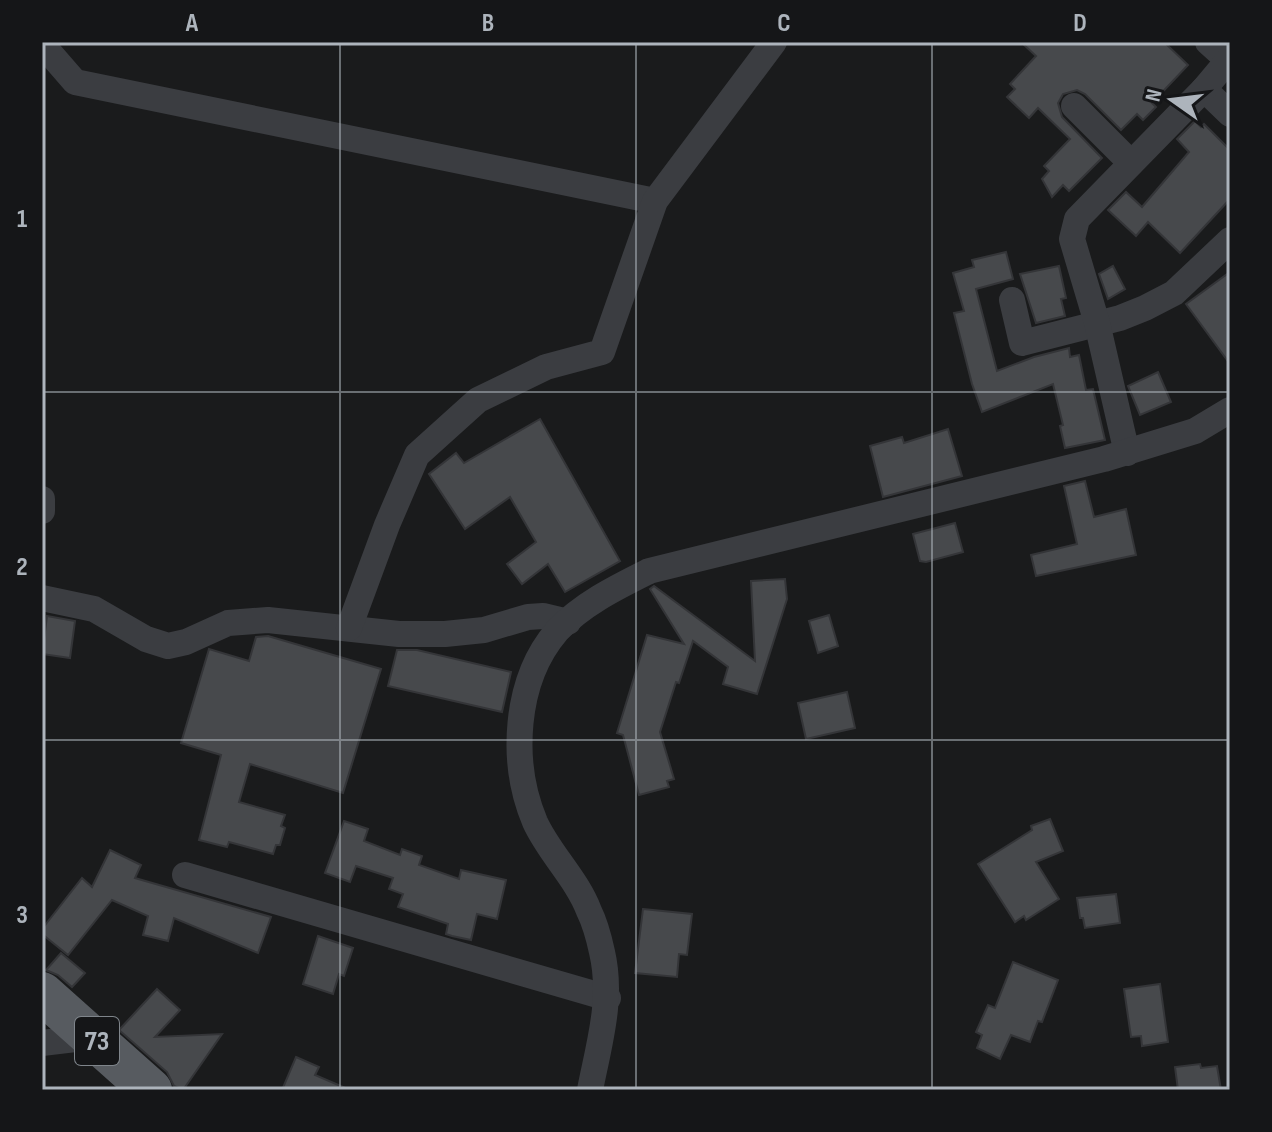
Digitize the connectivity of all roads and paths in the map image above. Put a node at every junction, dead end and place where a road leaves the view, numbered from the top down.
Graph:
1 (774, 42) edge
2 (1208, 42) edge
3 (42, 44) edge
4 (1229, 59) edge
5 (1204, 89) junction
6 (1074, 106) dead end
7 (1230, 114) edge
8 (1131, 163) junction
9 (655, 201) junction
10 (1230, 240) edge
11 (1012, 300) dead end
12 (1097, 323) junction
13 (1230, 410) edge
14 (1127, 453) junction
15 (42, 499) edge
16 (42, 511) edge
17 (42, 598) edge
18 (568, 622) junction
19 (349, 628) junction
20 (185, 875) dead end
21 (42, 993) edge
22 (608, 998) junction
23 (92, 1037) junction
24 (42, 1043) edge
25 (151, 1090) edge
26 (590, 1090) edge

1 - 9 street
2 - 4 street
3 - 9 street
4 - 5 street
5 - 7 street
5 - 8 street
6 - 8 street
8 - 12 street
9 - 19 street
10 - 12 street
11 - 12 street
12 - 14 street
13 - 14 street
14 - 18 street
15 - 16 street
17 - 19 street
18 - 19 street
18 - 22 street
20 - 22 street
21 - 23 main road, 73
22 - 26 street
23 - 24 street
23 - 25 main road, 73

